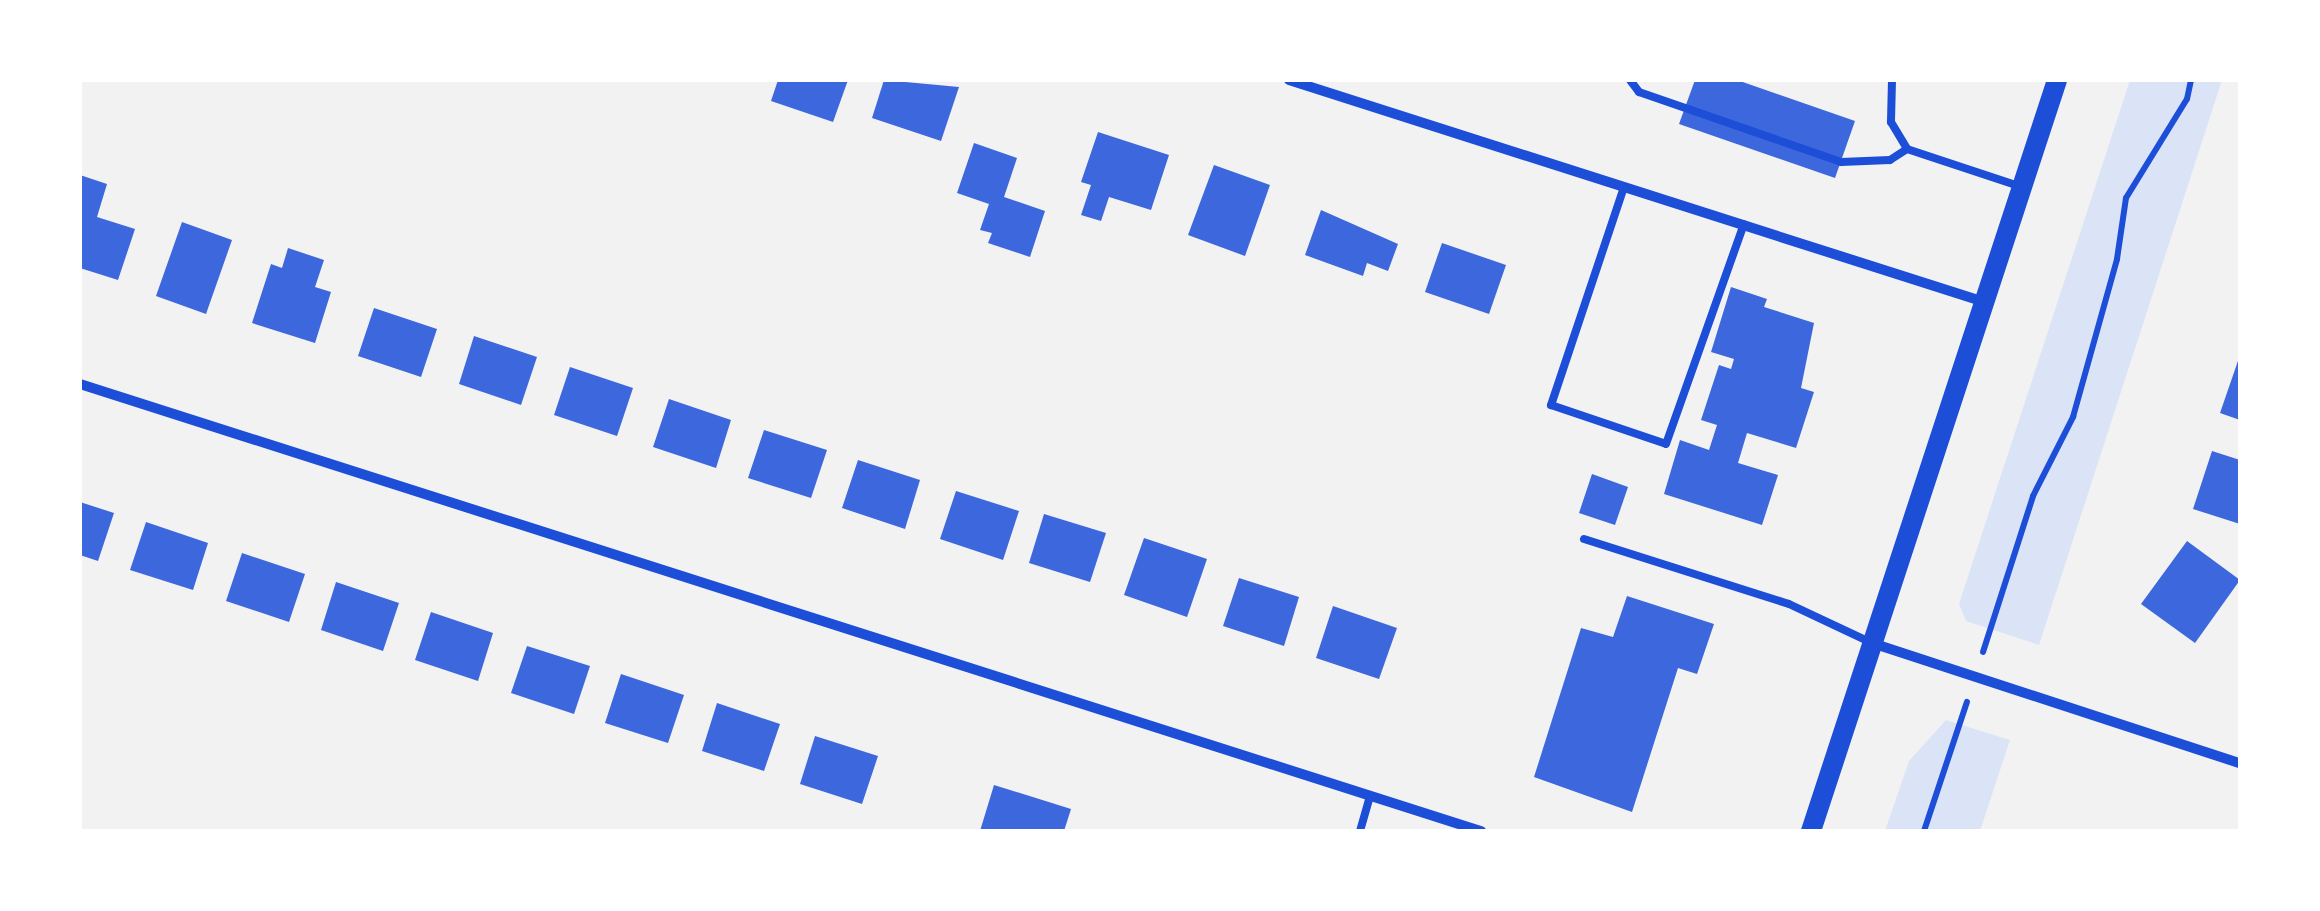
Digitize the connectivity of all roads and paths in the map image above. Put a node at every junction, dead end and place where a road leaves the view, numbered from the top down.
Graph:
1 (1289, 80) edge
2 (1630, 80) edge
3 (1892, 80) edge
4 (2057, 80) edge
5 (2191, 80) edge
6 (1907, 148) junction
7 (2022, 186) junction
8 (1624, 187) junction
9 (1744, 224) junction
10 (1984, 303) junction
11 (80, 384) edge
12 (1584, 539) dead end
13 (1872, 643) junction
14 (1985, 645) dead end
15 (1965, 707) dead end
16 (2240, 763) edge
17 (1370, 796) junction
18 (1360, 831) edge
19 (1481, 831) edge
20 (1811, 831) edge
21 (1924, 831) edge

1 - 8 street
2 - 6 lane
3 - 6 lane
4 - 7 main road
5 - 14 path
6 - 7 lane
7 - 10 main road
8 - 9 street
8 - 9 lane
9 - 10 street
10 - 13 main road
11 - 17 street
12 - 13 lane
13 - 16 street
13 - 20 main road
15 - 21 path
17 - 18 lane
17 - 19 street

